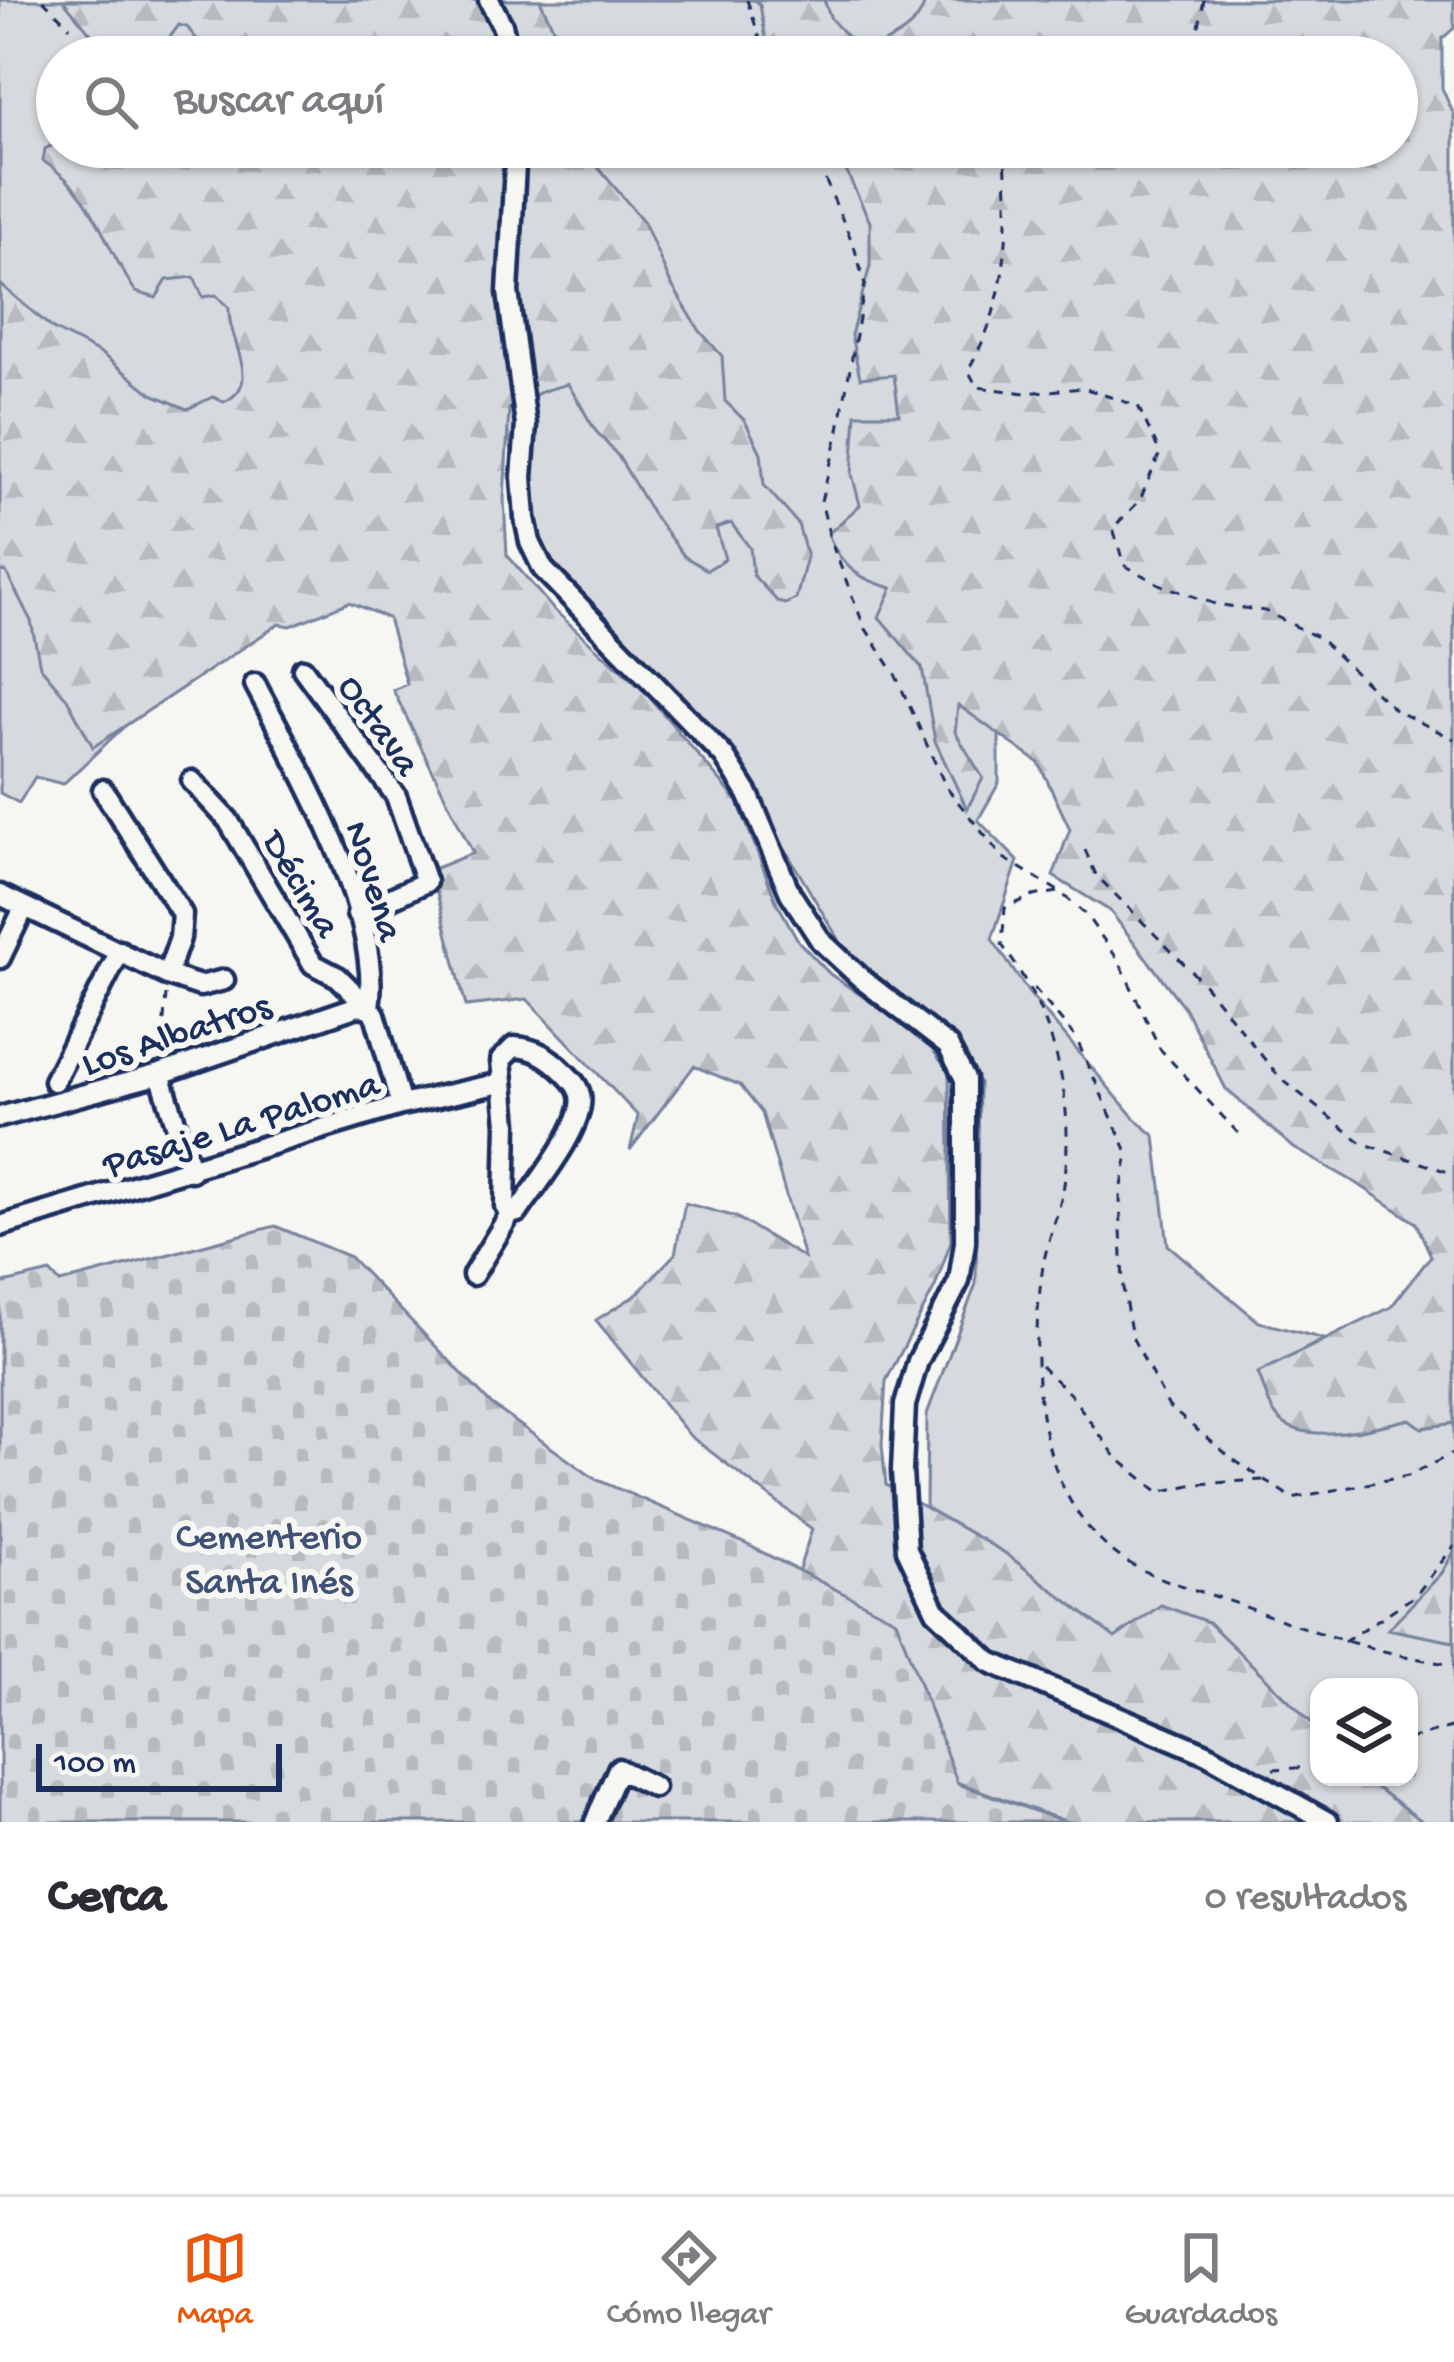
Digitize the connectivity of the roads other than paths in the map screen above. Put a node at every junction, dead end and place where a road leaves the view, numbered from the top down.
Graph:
1 (489, 0) edge
2 (505, 36) edge
3 (515, 168) edge
4 (303, 669) dead end
5 (255, 684) dead end
6 (192, 781) dead end
7 (103, 790) dead end
8 (0, 895) edge
9 (24, 908) junction
10 (357, 914) junction
11 (120, 951) junction
12 (0, 958) edge
13 (167, 975) junction
14 (224, 980) dead end
15 (369, 1008) junction
16 (160, 1074) junction
17 (54, 1081) dead end
18 (500, 1083) junction
19 (401, 1105) junction
20 (0, 1117) edge
21 (191, 1172) junction
22 (510, 1214) junction
23 (0, 1226) edge
24 (473, 1275) dead end
25 (654, 1787) dead end
26 (1320, 1816) edge
27 (595, 1822) edge

1 - 2 street
3 - 26 street
4 - 10 street, Octava
5 - 10 street, Novena
6 - 15 street, Décima
7 - 13 street
8 - 9 street
9 - 11 street
9 - 12 street
10 - 15 street, Novena
11 - 13 street
11 - 17 street
13 - 14 street
15 - 16 street, Los Albatros
15 - 19 street, Novena
16 - 20 street, Los Albatros
16 - 21 street
18 - 19 street, Pasaje La Paloma
18 - 22 street
18 - 22 street
19 - 21 street, Pasaje La Paloma
21 - 23 street, Pasaje La Paloma
22 - 24 street
25 - 27 street

